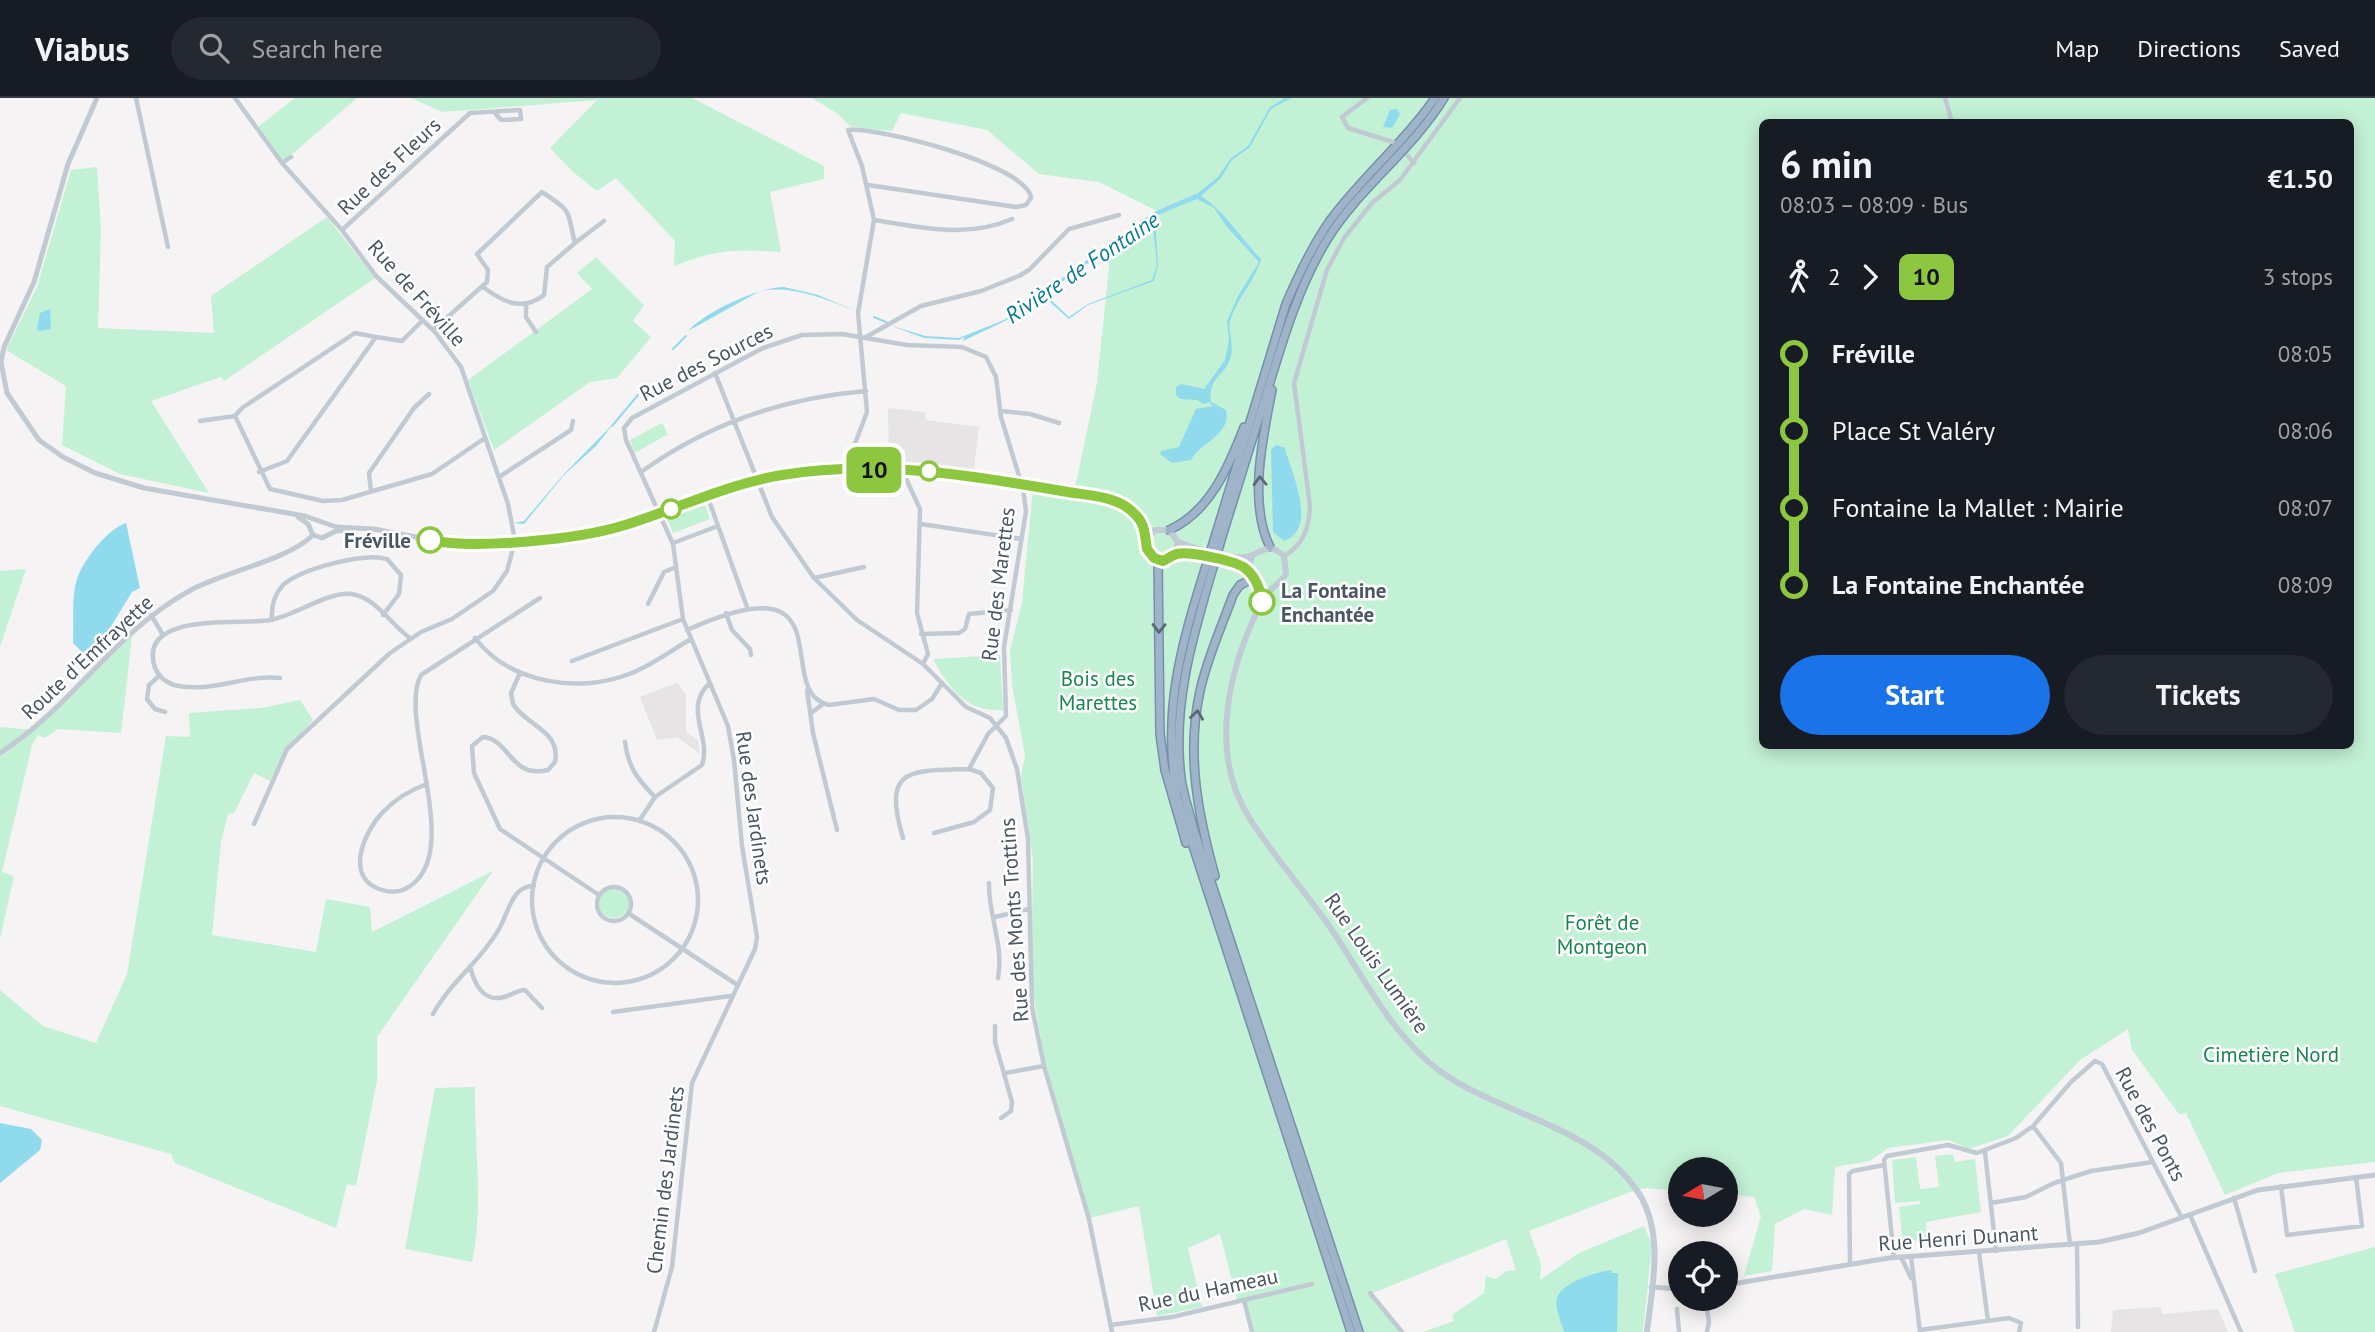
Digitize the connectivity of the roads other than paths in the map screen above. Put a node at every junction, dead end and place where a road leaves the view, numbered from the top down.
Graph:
1 (97, 98) edge
2 (136, 98) edge
3 (235, 98) edge
4 (1367, 98) edge
5 (1435, 98) edge
6 (1446, 98) edge
7 (1460, 98) edge
8 (1945, 98) edge
9 (494, 112) junction
10 (1951, 119) edge
11 (1393, 142) dead end
12 (1408, 156) dead end
13 (291, 157) dead end
14 (282, 163) junction
15 (1414, 163) junction
16 (868, 185) junction
17 (1119, 215) dead end
18 (1012, 219) dead end
19 (874, 220) junction
20 (604, 221) dead end
21 (342, 230) junction
22 (575, 243) junction
23 (168, 247) dead end
24 (483, 287) junction
25 (526, 304) junction
26 (423, 320) junction
27 (433, 330) junction
28 (536, 332) dead end
29 (859, 335) junction
30 (376, 337) junction
31 (866, 337) junction
32 (1278, 356) junction
33 (1267, 368) junction
34 (715, 373) junction
35 (866, 391) junction
36 (429, 394) dead end
37 (1001, 411) junction
38 (235, 416) junction
39 (733, 420) junction
40 (200, 421) dead end
41 (573, 421) dead end
42 (1059, 423) dead end
43 (485, 438) junction
44 (845, 470) junction
45 (902, 470) junction
46 (260, 472) junction
47 (641, 472) junction
48 (499, 477) junction
49 (756, 481) junction
50 (1022, 484) junction
51 (371, 491) junction
52 (707, 495) junction
53 (660, 513) junction
54 (292, 514) junction
55 (1139, 519) junction
56 (317, 520) junction
57 (327, 524) junction
58 (921, 524) junction
59 (718, 526) junction
60 (310, 528) junction
61 (359, 528) junction
62 (1160, 528) junction
63 (1169, 530) junction
64 (328, 534) junction
65 (313, 536) junction
66 (1148, 537) junction
67 (1022, 539) junction
68 (1218, 540) junction
69 (515, 541) junction
70 (1178, 542) junction
71 (673, 544) junction
72 (1270, 548) junction
73 (1175, 554) junction
74 (1252, 556) junction
75 (1283, 556) junction
76 (1158, 560) junction
77 (864, 567) dead end
78 (676, 568) junction
79 (1208, 570) junction
80 (1248, 570) junction
81 (814, 578) junction
82 (1255, 581) junction
83 (1272, 586) junction
84 (540, 598) dead end
85 (1262, 601) junction
86 (648, 604) dead end
87 (747, 607) junction
88 (1012, 610) junction
89 (726, 613) junction
90 (150, 615) junction
91 (383, 615) junction
92 (683, 619) junction
93 (272, 620) junction
94 (687, 630) junction
95 (163, 635) junction
96 (921, 635) junction
97 (410, 638) junction
98 (475, 638) junction
99 (691, 639) junction
100 (751, 655) dead end
101 (572, 661) dead end
102 (923, 664) junction
103 (520, 673) junction
104 (159, 676) junction
105 (281, 678) dead end
106 (710, 683) junction
107 (943, 683) junction
108 (807, 689) junction
109 (822, 704) junction
110 (165, 712) dead end
111 (810, 714) junction
112 (997, 726) junction
113 (625, 742) dead end
114 (0, 753) edge
115 (969, 769) junction
116 (427, 784) junction
117 (655, 797) junction
118 (639, 821) junction
119 (254, 824) dead end
120 (838, 830) dead end
121 (934, 833) dead end
122 (904, 838) dead end
123 (544, 858) junction
124 (989, 883) dead end
125 (534, 886) junction
126 (599, 895) junction
127 (1029, 909) junction
128 (628, 913) junction
129 (995, 917) junction
130 (1215, 917) junction
131 (683, 948) junction
132 (470, 966) junction
133 (1241, 971) junction
134 (998, 978) dead end
135 (736, 984) junction
136 (731, 996) junction
137 (542, 1008) dead end
138 (613, 1012) dead end
139 (433, 1014) dead end
140 (995, 1026) dead end
141 (1044, 1066) junction
142 (696, 1072) joint
143 (1005, 1073) junction
144 (1001, 1118) dead end
145 (2033, 1126) junction
146 (1985, 1152) junction
147 (2153, 1162) junction
148 (1884, 1165) junction
149 (2375, 1175) edge
150 (2356, 1177) junction
151 (2064, 1181) junction
152 (2281, 1186) junction
153 (2234, 1198) junction
154 (1991, 1203) junction
155 (2190, 1215) junction
156 (2182, 1217) junction
157 (2074, 1245) junction
158 (1996, 1251) junction
159 (1979, 1252) junction
160 (1910, 1256) junction
161 (1898, 1257) junction
162 (1850, 1264) junction
163 (2255, 1271) dead end
164 (1914, 1282) junction
165 (1738, 1283) edge
166 (1312, 1284) dead end
167 (1651, 1287) junction
168 (1668, 1288) edge
169 (1370, 1293) dead end
170 (1244, 1300) junction
171 (1677, 1311) edge
172 (1707, 1311) edge
173 (1988, 1321) junction
174 (1110, 1325) junction
175 (2078, 1327) dead end
176 (1920, 1331) edge
177 (654, 1332) edge
178 (1112, 1332) edge
179 (1252, 1332) edge
180 (1351, 1332) edge
181 (1359, 1332) edge
182 (1402, 1332) edge
183 (1647, 1332) edge
184 (1678, 1332) edge
185 (1707, 1332) edge
186 (2018, 1332) edge
187 (2241, 1332) edge

1 - 54 street
2 - 23 street
3 - 14 street, Rue de Fréville
4 - 11 street
5 - 33 highway
6 - 32 highway
7 - 15 street
8 - 10 street
9 - 9 street, Rue des Fleurs
9 - 21 street, Rue des Fleurs
12 - 15 street
13 - 14 street
14 - 21 street, Rue de Fréville
15 - 75 street
16 - 16 street
16 - 19 street
17 - 31 street
18 - 19 street
19 - 29 street
20 - 22 street
21 - 26 street, Rue de Fréville
22 - 24 street
22 - 25 street
24 - 25 street
24 - 27 street
25 - 28 street
26 - 27 street, Rue de Fréville
26 - 30 street
27 - 43 street, Rue de Fréville
29 - 31 street, Rue des Sources
29 - 34 street, Rue des Sources
29 - 35 street
30 - 38 street
30 - 46 street
31 - 37 street, Rue des Sources
32 - 68 highway
72 -> 32 highway
33 - 63 highway
33 - 68 highway
34 - 39 street
34 - 47 street, Rue des Sources
35 - 39 street
35 - 44 street
36 - 51 street
37 - 42 street
37 - 50 street, Rue des Marettes
38 - 40 street
38 - 46 street
39 - 47 street
39 - 49 street
41 - 48 street
43 - 48 street, Rue de Fréville
43 - 51 street
44 - 45 street
44 - 49 street
45 - 50 street
45 - 58 street
46 - 51 street
47 - 53 street, Rue des Sources
48 - 69 street, Rue de Fréville
49 - 52 street
49 - 81 street
50 - 55 street
50 - 67 street, Rue des Marettes
52 - 53 street
52 - 59 street
53 - 69 street
53 - 71 street, Rue des Sources
54 - 56 street
54 - 60 street
55 - 62 street
55 - 66 street
56 - 57 street
56 - 60 street
57 - 61 street
57 - 64 street
58 - 67 street
58 - 96 street
59 - 71 street
59 - 87 street
60 - 65 street
61 - 64 street
61 - 69 street
62 - 63 main road
62 - 66 main road
63 - 70 main road
64 - 65 street
65 - 90 street, Route d'Emfrayette
66 - 76 main road
67 - 88 street, Rue des Marettes
68 - 79 highway, bridge
69 - 97 street
70 - 73 main road
70 - 74 main road
71 - 78 street, Rue des Jardinets
72 - 74 main road
72 - 75 main road
73 - 76 main road
73 - 80 main road
74 - 80 main road
75 - 83 main road
76 -> 130 highway
77 - 81 street
78 - 86 street
78 - 92 street, Rue des Jardinets
79 - 130 highway
79 - 133 highway
80 - 82 main road
81 - 102 street
82 - 83 main road
82 - 85 main road
133 -> 82 highway
83 - 85 main road, Rue Louis Lumière
84 - 98 street
85 - 167 main road, Rue Louis Lumière
87 - 89 street
87 - 108 street
88 - 96 street
88 - 112 street, Rue des Marettes
89 - 94 street
89 - 100 street
90 - 95 street
90 - 114 street, Route d'Emfrayette
91 - 93 street
91 - 93 street
91 - 97 street
92 - 94 street, Rue des Jardinets
92 - 101 street
93 - 95 street
94 - 99 street, Rue des Jardinets
95 - 104 street
96 - 102 street
97 - 119 street
98 - 103 street
98 - 116 street
99 - 103 street
99 - 106 street, Rue des Jardinets
102 - 107 street
103 - 123 street
104 - 105 street
104 - 110 street
106 - 117 street
106 - 135 street, Rue des Jardinets
107 - 109 street
107 - 112 street
108 - 109 street
108 - 111 street
109 - 111 street
111 - 120 street
112 - 115 street
112 - 127 street, Rue des Monts Trottins
113 - 117 street
115 - 121 street
115 - 122 street
116 - 116 street
117 - 118 street
118 - 123 street
118 - 131 street
123 - 125 street
123 - 126 street
124 - 129 street
125 - 131 street
125 - 132 street
126 - 128 street
126 - 128 street
127 - 129 street
127 - 141 street, Rue des Monts Trottins
128 - 131 street
129 - 134 street
130 - 180 highway
131 - 135 street
132 - 137 street
132 - 139 street
133 - 181 highway
135 - 136 street, Rue des Jardinets
136 - 138 street
136 - 142 street, Rue des Jardinets
140 - 143 street
141 - 143 street
141 - 174 street, Rue des Monts Trottins
142 - 177 street, Chemin des Jardinets
143 - 144 street
145 - 146 street, Rue des Ponts
145 - 147 street, Rue des Ponts
145 - 151 street
146 - 148 street
146 - 154 street
147 - 151 street
147 - 156 street, Rue des Ponts
148 - 161 street
148 - 162 street
149 - 150 street, Rue Henri Dunant
150 - 152 street, Rue Henri Dunant
150 - 152 street
151 - 154 street
151 - 157 street
152 - 153 street, Rue Henri Dunant
153 - 155 street, Rue Henri Dunant
153 - 163 street
154 - 158 street
155 - 156 street, Rue Henri Dunant
155 - 187 street
156 - 157 street, Rue Henri Dunant
157 - 158 street, Rue Henri Dunant
157 - 175 street
158 - 159 street, Rue Henri Dunant
159 - 160 street, Rue Henri Dunant
159 - 173 street
160 - 161 street, Rue Henri Dunant
160 - 164 street
161 - 162 street, Rue Henri Dunant
161 - 164 street
162 - 165 street, Rue Henri Dunant
164 - 176 street
166 - 170 street, Rue du Hameau
167 - 168 street
167 - 183 main road, Rue Louis Lumière
169 - 182 street
170 - 174 street, Rue du Hameau
170 - 179 street
171 - 184 street
172 - 185 street
173 - 176 street
173 - 186 street
174 - 178 street, Rue des Monts Trottins

